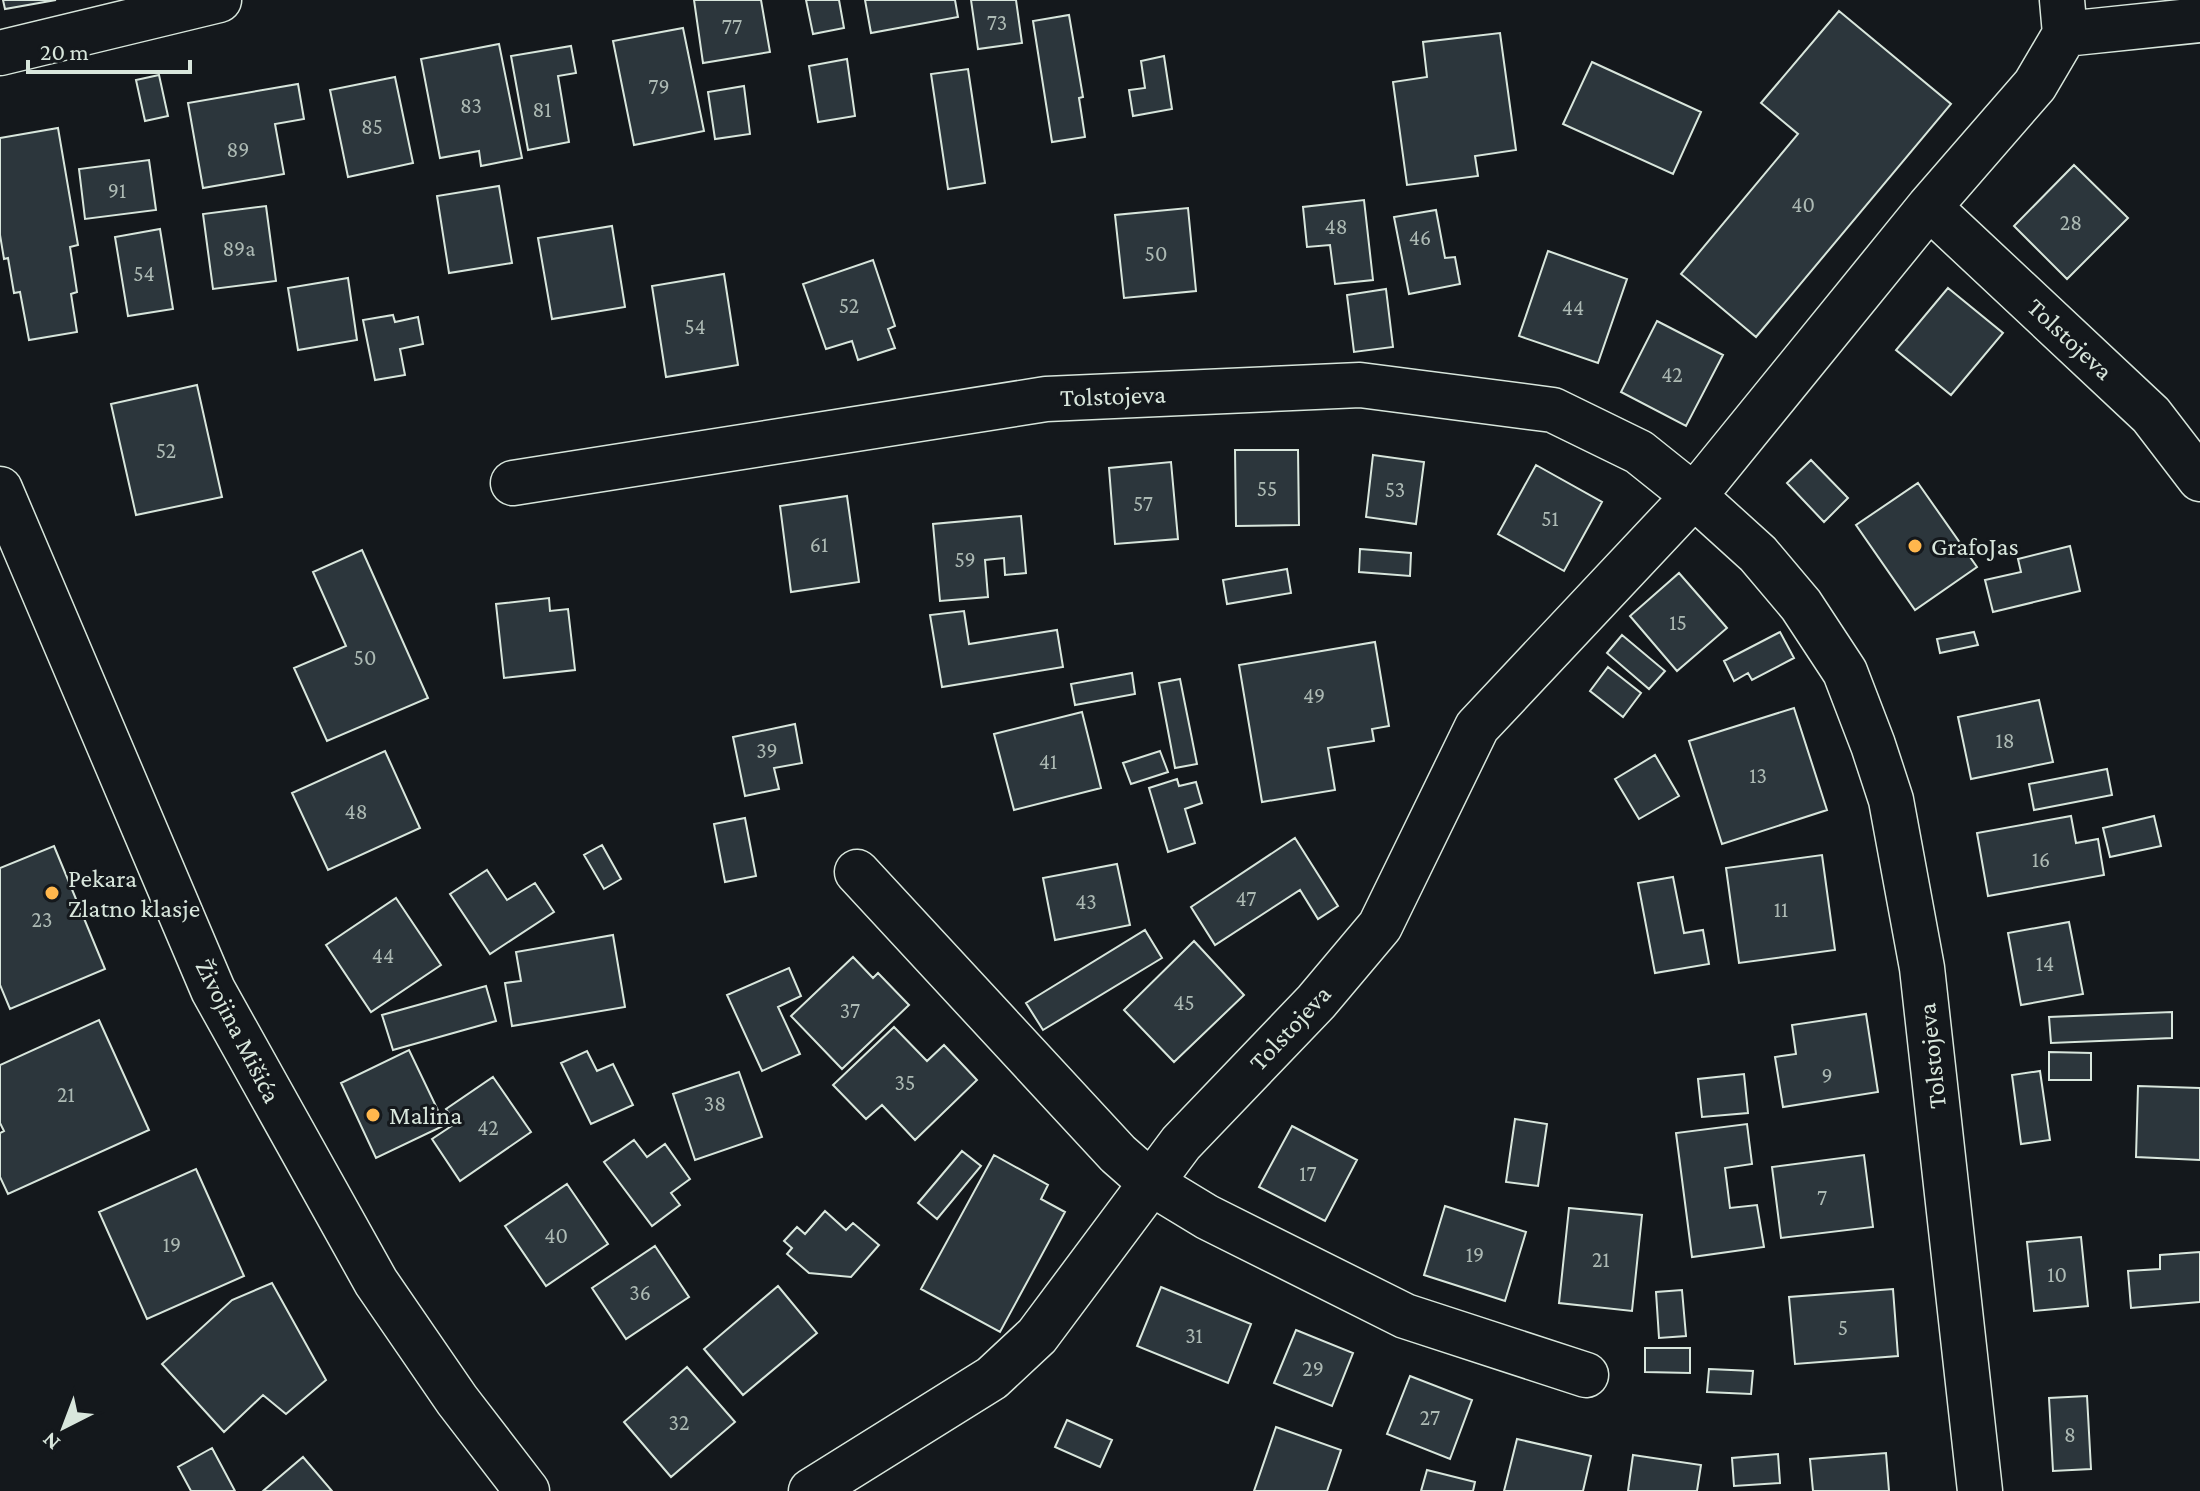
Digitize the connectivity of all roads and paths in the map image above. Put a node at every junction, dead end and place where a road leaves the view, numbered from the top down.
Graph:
1 (219, 0) edge
2 (2063, 17) edge
3 (2200, 20) edge
4 (0, 53) edge
5 (1929, 207) junction
6 (2200, 479) edge
7 (513, 483) dead end
8 (0, 489) edge
9 (1694, 496) junction
10 (857, 872) dead end
11 (1151, 1183) junction
12 (1586, 1375) dead end
13 (527, 1491) edge
14 (811, 1491) edge
15 (1980, 1491) edge

1 - 4 street
2 - 3 street, Tolstojeva
2 - 5 street, Tolstojeva
5 - 6 street, Tolstojeva
5 - 9 street, Tolstojeva
7 - 9 street, Tolstojeva
8 - 13 street, Živojina Mišića
9 - 11 street, Tolstojeva
9 - 15 street, Tolstojeva
10 - 11 street
11 - 12 street
11 - 14 street, Tolstojeva

